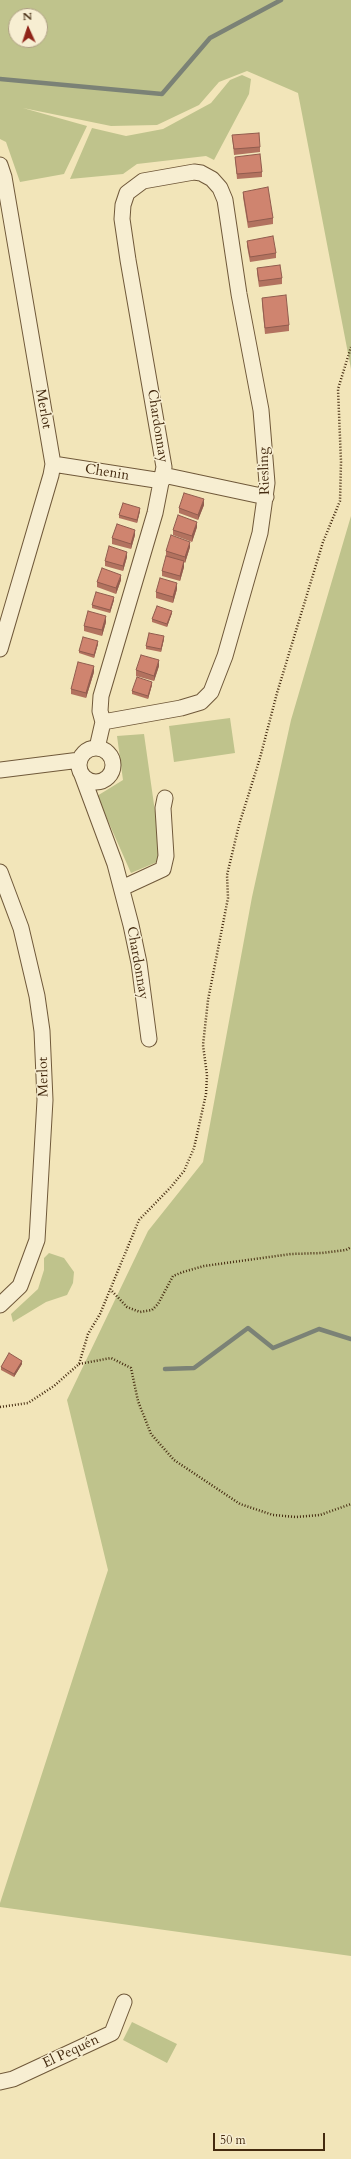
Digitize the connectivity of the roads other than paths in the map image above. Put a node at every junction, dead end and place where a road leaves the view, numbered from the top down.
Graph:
1 (0, 165) edge
2 (170, 176) joint
3 (53, 464) junction
4 (162, 478) junction
5 (266, 497) junction
6 (0, 649) edge
7 (103, 722) junction
8 (97, 748) junction
9 (80, 760) junction
10 (0, 770) edge
11 (82, 774) junction
12 (166, 798) dead end
13 (0, 872) edge
14 (122, 888) junction
15 (149, 1038) dead end
16 (0, 1305) edge
17 (124, 2002) dead end
18 (0, 2082) edge

1 - 3 street, Merlot
2 - 4 street, Chardonnay
2 - 5 street, Riesling
3 - 4 street, Chenin
3 - 6 street, Merlot
4 - 5 street, Chenin
4 - 7 street, Chardonnay
5 - 7 street, Riesling
7 - 8 street, Chardonnay
8 - 9 street
8 - 11 street
9 - 10 street
9 - 11 street
11 - 14 street, Chardonnay
12 - 14 street
13 - 16 street, Merlot
14 - 15 street, Chardonnay
17 - 18 street, El Pequén

